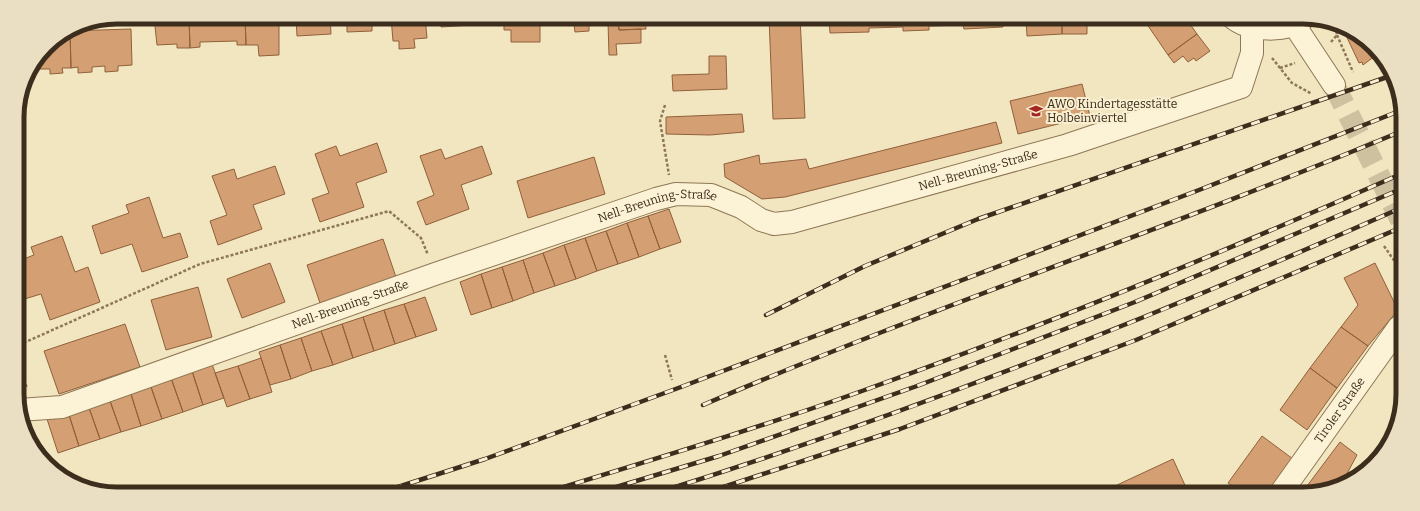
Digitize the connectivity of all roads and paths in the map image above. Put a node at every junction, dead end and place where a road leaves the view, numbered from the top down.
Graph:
1 (1245, 24) edge
2 (1291, 24) edge
3 (1301, 24) edge
4 (1252, 28) junction
5 (1337, 35) dead end
6 (1355, 78) dead end
7 (1334, 85) tunnel mouth
8 (665, 105) dead end
9 (670, 180) dead end
10 (1384, 246) dead end
11 (1396, 263) edge
12 (435, 274) junction
13 (1396, 331) edge
14 (24, 342) edge
15 (665, 355) dead end
16 (672, 380) dead end
17 (24, 395) edge
18 (26, 409) edge
19 (1285, 487) edge

1 - 4 street
2 - 4 street
3 - 7 street
4 - 12 street, Nell-Breuning-Straße
5 - 6 path
8 - 9 path
10 - 11 path
12 - 14 path
12 - 18 street, Nell-Breuning-Straße
13 - 19 street, Tiroler Straße
15 - 16 path
17 - 18 path

